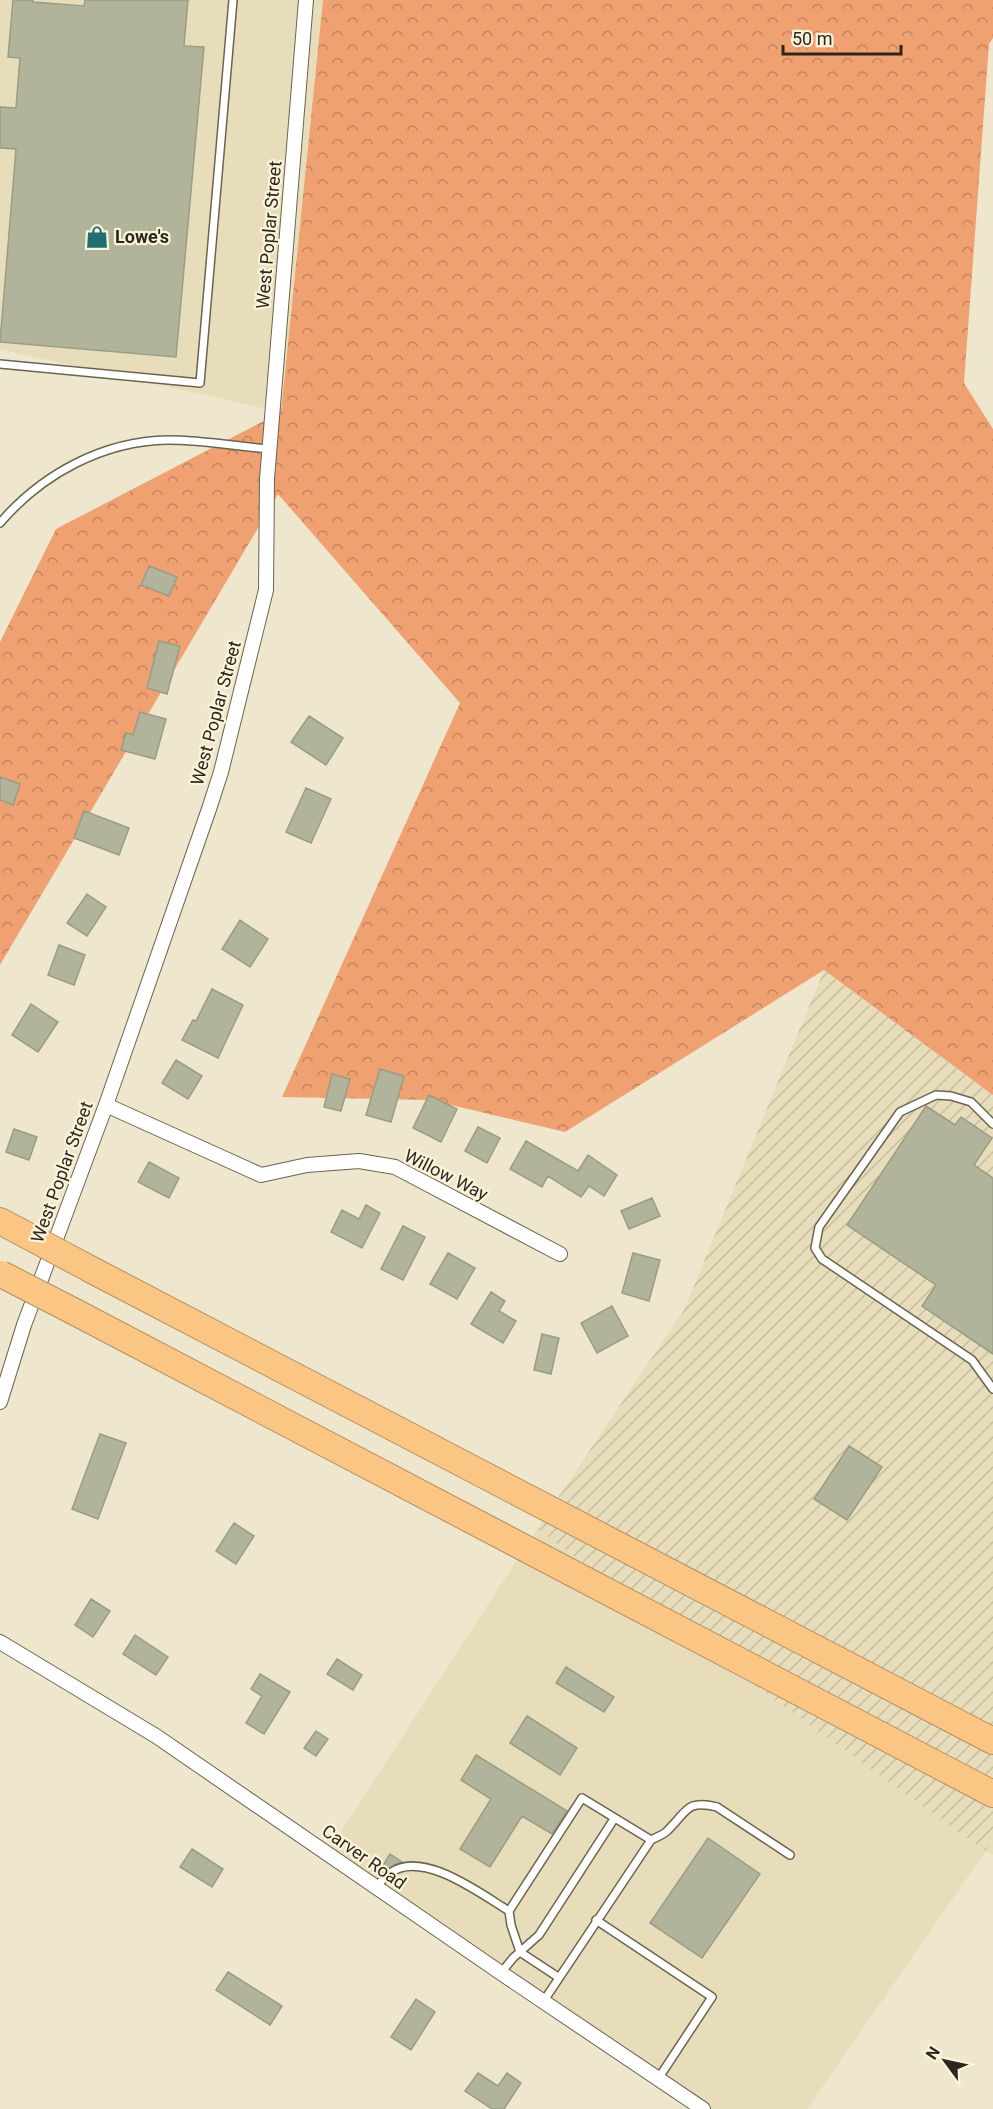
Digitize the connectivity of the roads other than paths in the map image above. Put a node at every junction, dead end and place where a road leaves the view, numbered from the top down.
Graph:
1 (233, 0) edge
2 (306, 0) edge
3 (0, 364) edge
4 (269, 449) junction
5 (0, 523) edge
6 (106, 1105) junction
7 (993, 1124) edge
8 (9, 1225) edge
9 (560, 1254) dead end
10 (0, 1273) edge
11 (993, 1389) edge
12 (0, 1402) edge
13 (0, 1642) edge
14 (993, 1741) edge
15 (993, 1794) edge
16 (614, 1819) junction
17 (651, 1840) junction
18 (790, 1855) dead end
19 (376, 1886) junction
20 (509, 1911) junction
21 (596, 1920) junction
22 (520, 1952) junction
23 (501, 1974) junction
24 (558, 1977) junction
25 (543, 2002) junction
26 (658, 2079) junction
27 (703, 2109) edge

1 - 3 lane
2 - 4 street, West Poplar Street
4 - 5 lane
4 - 6 street, West Poplar Street
6 - 9 street, Willow Way
6 - 12 street, West Poplar Street
7 - 11 lane
8 - 14 highway, bridge
10 - 15 highway, bridge
13 - 19 street, Carver Road
16 - 17 lane
16 - 20 lane
16 - 22 lane
17 - 18 lane
17 - 21 lane
19 - 20 lane
19 - 23 street, Carver Road
20 - 22 lane
21 - 24 lane
21 - 26 lane
22 - 23 lane
22 - 24 lane
23 - 25 street, Carver Road
24 - 25 lane
25 - 26 street, Carver Road
26 - 27 street, Carver Road

